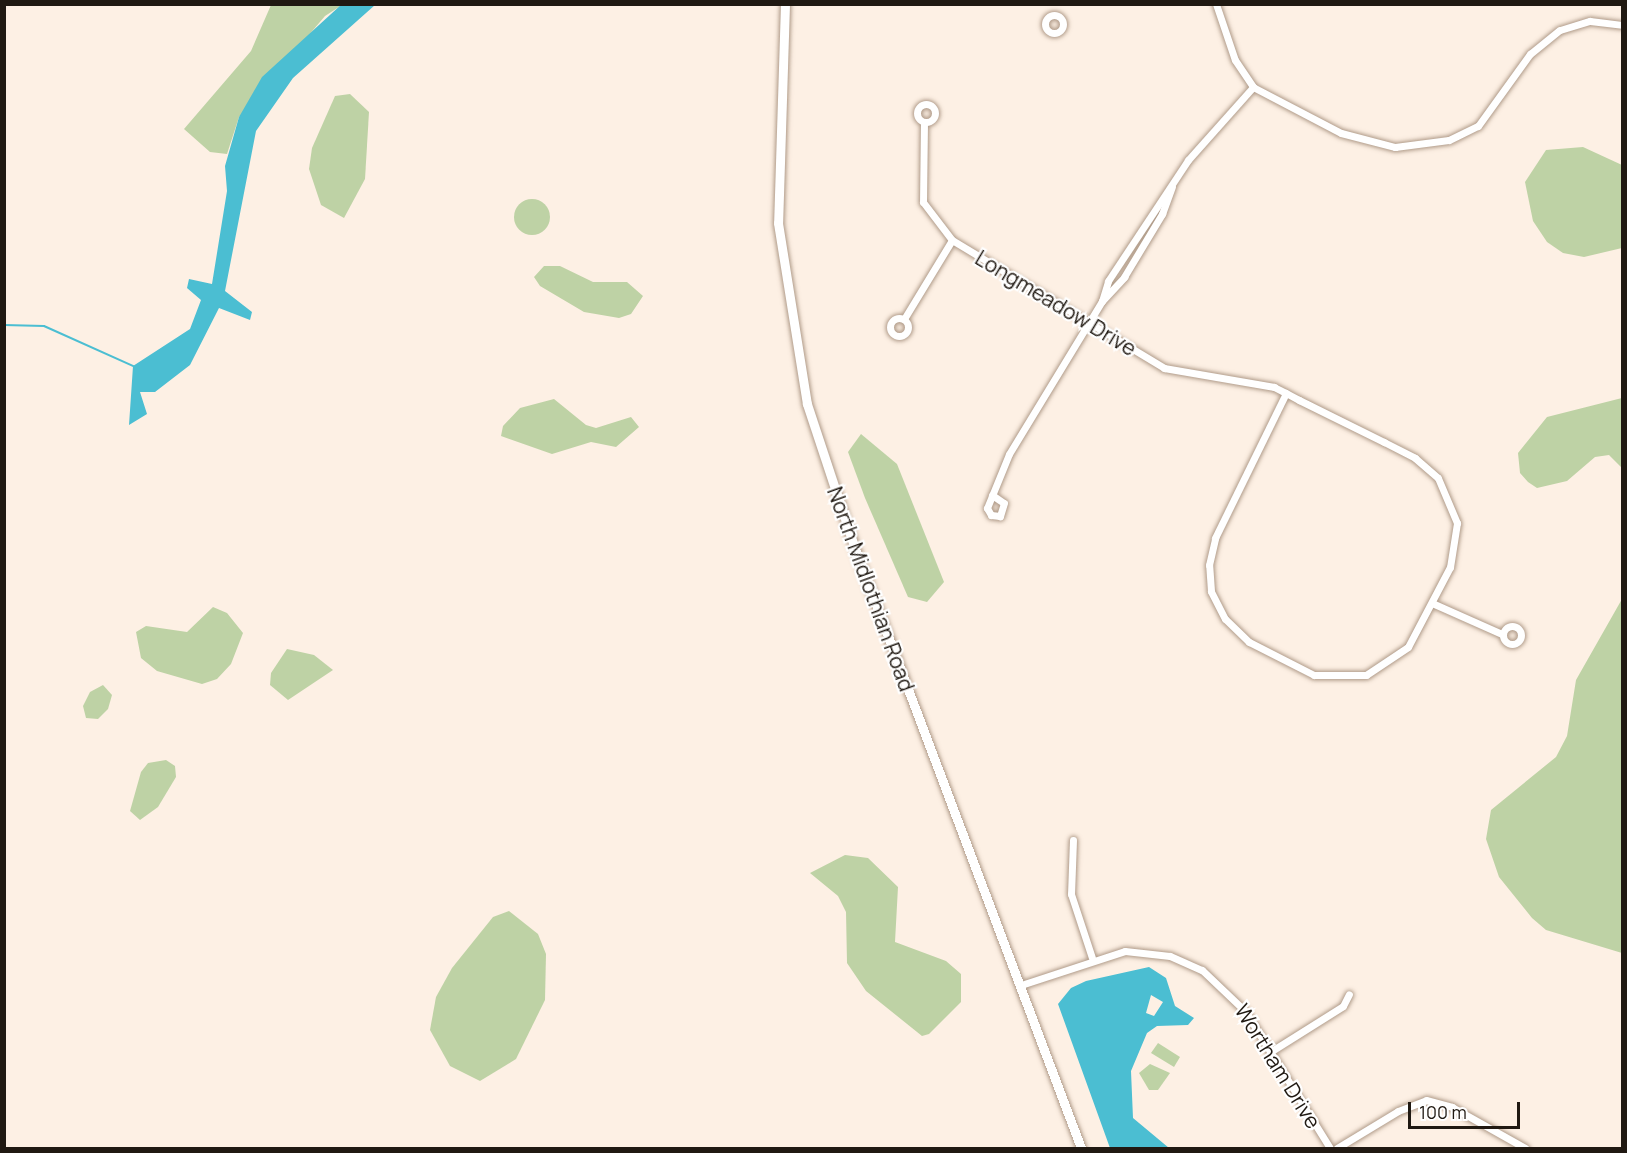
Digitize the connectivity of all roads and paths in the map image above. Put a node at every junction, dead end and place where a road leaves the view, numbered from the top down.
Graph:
1 (785, 4) edge
2 (1055, 4) edge
3 (1216, 4) edge
4 (1054, 15) dead end
5 (1623, 26) edge
6 (1253, 87) junction
7 (924, 122) dead end
8 (1172, 187) junction
9 (952, 240) junction
10 (1101, 301) junction
11 (904, 319) dead end
12 (1088, 323) junction
13 (1286, 393) junction
14 (992, 495) dead end
15 (1432, 603) junction
16 (1502, 634) dead end
17 (1073, 840) dead end
18 (1092, 958) junction
19 (1021, 984) junction
20 (1349, 994) dead end
21 (1270, 1052) junction
22 (1081, 1149) edge
23 (1330, 1149) edge
24 (1337, 1149) edge
25 (1525, 1149) edge

1 - 19 main road, North Midlothian Road
2 - 4 street
3 - 6 street
5 - 6 street
6 - 8 street
7 - 9 street, Longmeadow Drive
8 - 10 street
8 - 10 street
9 - 11 street
9 - 12 street, Longmeadow Drive
10 - 12 street
12 - 13 street, Longmeadow Drive
12 - 14 street
13 - 15 street, Longmeadow Drive
13 - 15 street, Longmeadow Drive
15 - 16 street
17 - 18 street
18 - 19 street, Wortham Drive
18 - 21 street, Wortham Drive
19 - 22 main road, North Midlothian Road
20 - 21 street
21 - 23 street, Wortham Drive
24 - 25 street

